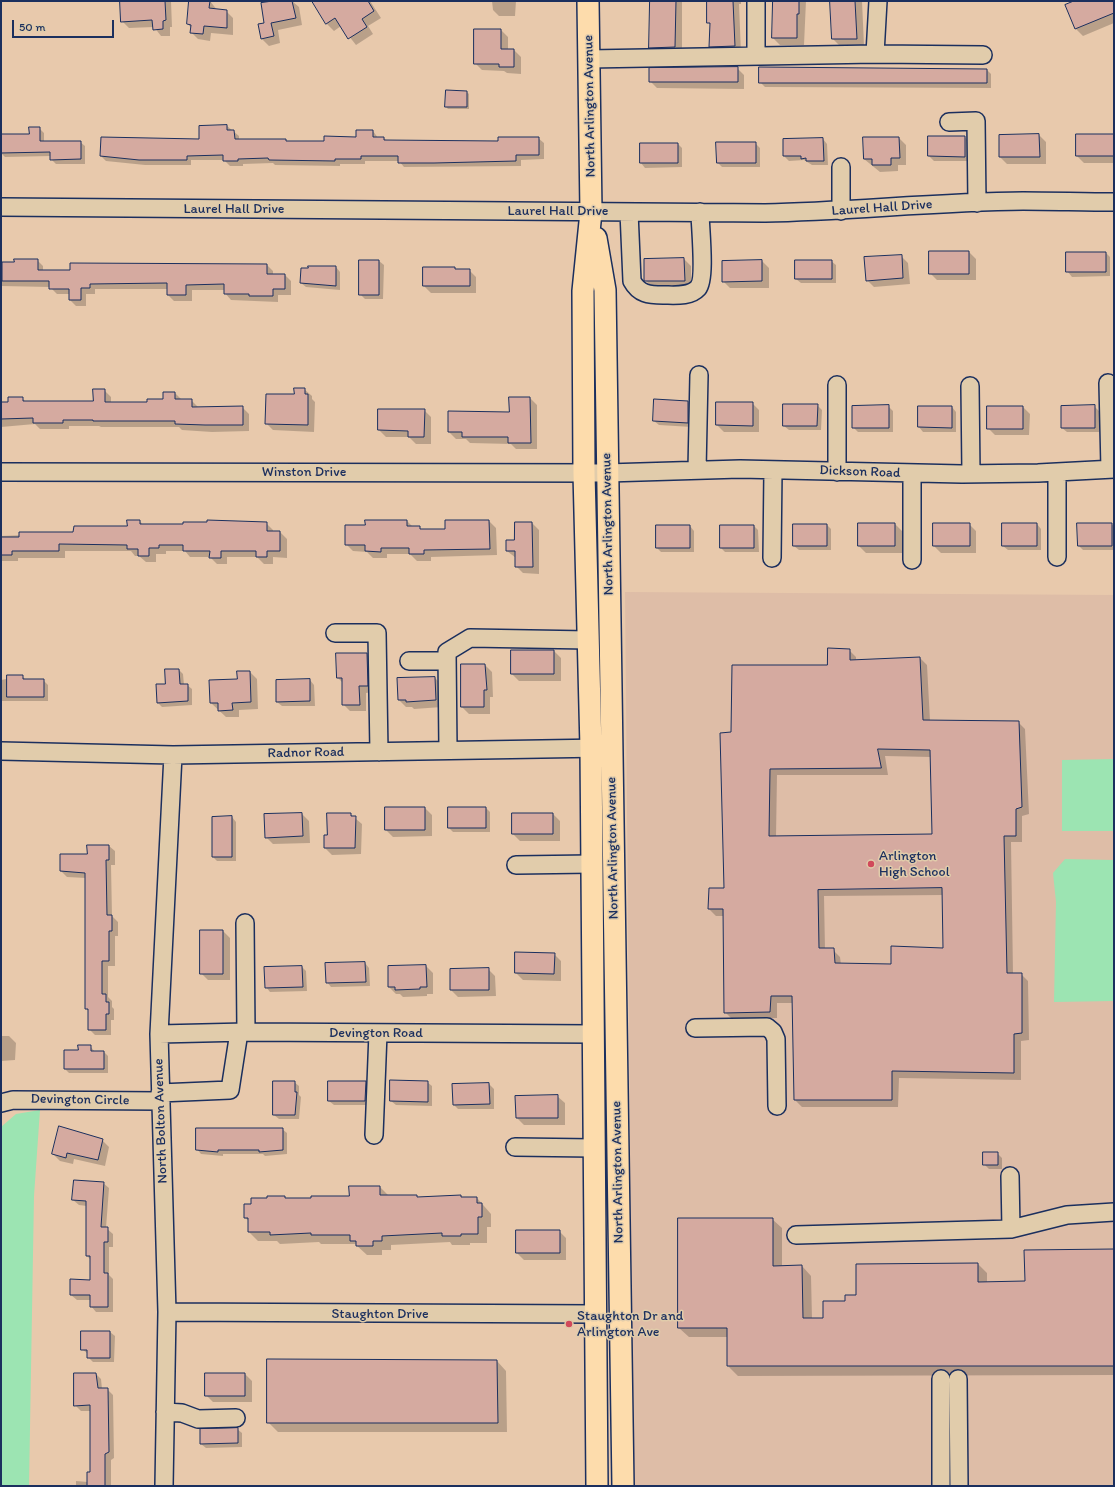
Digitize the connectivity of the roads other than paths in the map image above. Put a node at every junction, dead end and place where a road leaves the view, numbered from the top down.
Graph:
1 (588, 1) edge
2 (756, 1) edge
3 (878, 1) edge
4 (875, 54) junction
5 (756, 55) junction
6 (983, 55) dead end
7 (589, 59) junction
8 (949, 122) dead end
9 (841, 167) dead end
10 (1114, 202) edge
11 (978, 203) junction
12 (1, 207) edge
13 (840, 211) junction
14 (591, 212) junction
15 (629, 212) junction
16 (700, 212) junction
17 (699, 375) dead end
18 (1108, 383) dead end
19 (836, 384) dead end
20 (970, 386) dead end
21 (1112, 469) edge
22 (697, 470) junction
23 (773, 470) junction
24 (1, 472) edge
25 (837, 472) junction
26 (1057, 472) junction
27 (584, 473) junction
28 (607, 473) junction
29 (912, 474) junction
30 (971, 474) junction
31 (1057, 557) dead end
32 (772, 558) dead end
33 (912, 560) dead end
34 (335, 633) dead end
35 (589, 640) junction
36 (409, 661) dead end
37 (447, 661) junction
38 (601, 748) junction
39 (448, 750) junction
40 (1, 751) edge
41 (379, 752) junction
42 (173, 756) junction
43 (592, 864) junction
44 (516, 865) dead end
45 (245, 922) dead end
46 (695, 1028) dead end
47 (242, 1032) junction
48 (378, 1033) junction
49 (158, 1034) junction
50 (593, 1034) junction
51 (160, 1097) junction
52 (1, 1103) edge
53 (777, 1106) dead end
54 (374, 1135) dead end
55 (515, 1147) dead end
56 (593, 1148) junction
57 (1010, 1176) dead end
58 (1114, 1212) edge
59 (1011, 1229) junction
60 (796, 1235) dead end
61 (167, 1312) junction
62 (594, 1314) junction
63 (165, 1412) junction
64 (236, 1418) dead end
65 (164, 1486) edge
66 (597, 1486) edge
67 (623, 1486) edge
68 (941, 1486) edge
69 (959, 1486) edge

1 - 7 main road, North Arlington Avenue
2 - 5 street
3 - 4 street
4 - 5 street
4 - 6 street
5 - 7 street
7 - 14 main road, North Arlington Avenue
8 - 11 street
9 - 13 street
10 - 11 street, Laurel Hall Drive
11 - 13 street, Laurel Hall Drive
12 - 14 street, Laurel Hall Drive
13 - 16 street, Laurel Hall Drive
14 - 15 street, Laurel Hall Drive
14 - 27 main road, North Arlington Avenue
14 - 28 main road, North Arlington Avenue
15 - 16 street, Laurel Hall Drive
15 - 16 street
17 - 22 street
18 - 21 street
19 - 25 street
20 - 30 street
21 - 26 street, Dickson Road
22 - 23 street, Dickson Road
22 - 28 street, Dickson Road
23 - 25 street, Dickson Road
23 - 32 street
24 - 27 street, Winston Drive
25 - 29 street, Dickson Road
26 - 30 street, Dickson Road
26 - 31 street
27 - 28 street, Winston Drive
27 - 35 main road, North Arlington Avenue
28 - 38 main road, North Arlington Avenue
29 - 30 street, Dickson Road
29 - 33 street
34 - 41 street
35 - 37 street
35 - 38 main road, North Arlington Avenue
36 - 37 street
37 - 39 street
38 - 39 street, Radnor Road
38 - 43 main road, North Arlington Avenue
38 - 67 main road, North Arlington Avenue
39 - 41 street, Radnor Road
40 - 42 street, Radnor Road
41 - 42 street, Radnor Road
42 - 49 street, North Bolton Avenue
43 - 44 street
43 - 50 main road, North Arlington Avenue
45 - 47 street
46 - 53 street
47 - 48 street, Devington Road
47 - 49 street, Devington Road
47 - 51 street, Devington Circle
48 - 50 street, Devington Road
48 - 54 street
49 - 51 street, North Bolton Avenue
50 - 56 main road, North Arlington Avenue
51 - 52 street, Devington Circle
51 - 61 street, North Bolton Avenue
55 - 56 street
56 - 62 main road, North Arlington Avenue
57 - 59 street
58 - 59 street
59 - 60 street
61 - 62 street, Staughton Drive
61 - 63 street, North Bolton Avenue
62 - 66 main road, North Arlington Avenue
63 - 64 street
63 - 65 street, North Bolton Avenue
68 - 69 street

